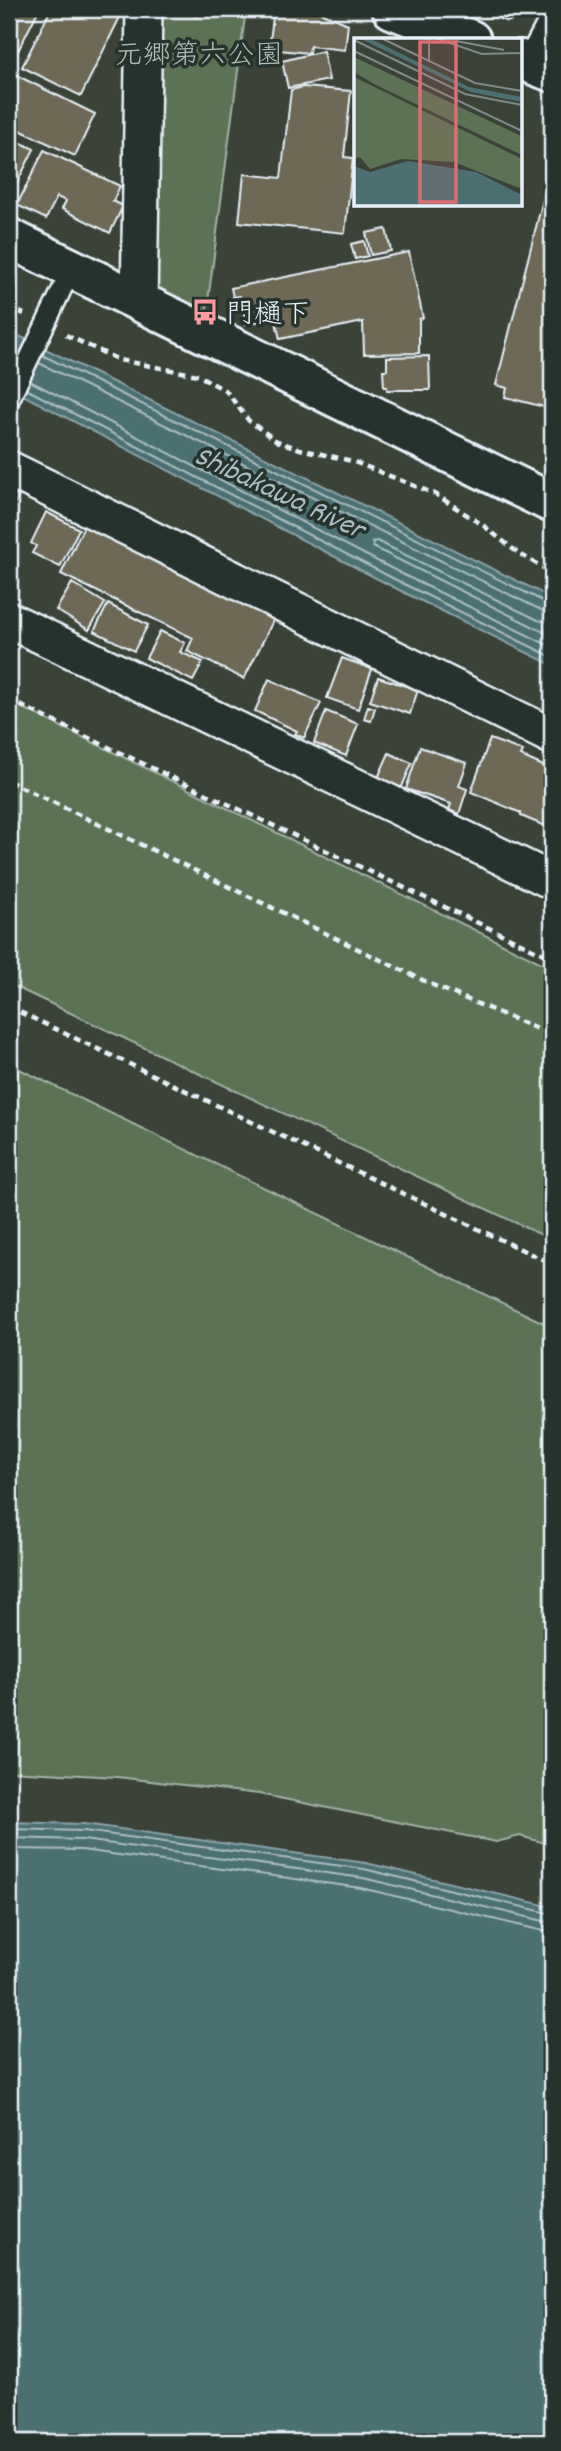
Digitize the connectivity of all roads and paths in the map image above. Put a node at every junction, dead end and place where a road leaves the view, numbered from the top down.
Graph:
1 (144, 9) edge
2 (392, 9) edge
3 (552, 13) edge
4 (466, 38) edge
5 (533, 65) edge
6 (9, 238) edge
7 (75, 270) junction
8 (139, 301) junction
9 (9, 307) edge
10 (45, 325) junction
11 (9, 401) edge
12 (9, 470) edge
13 (552, 503) edge
14 (552, 573) edge
15 (9, 620) edge
16 (9, 700) edge
17 (552, 736) edge
18 (9, 781) edge
19 (552, 881) edge
20 (552, 958) edge
21 (9, 1007) edge
22 (552, 1035) edge
23 (552, 1264) edge

1 - 8 street
2 - 4 street
3 - 5 lane
6 - 7 street
7 - 8 street
7 - 10 lane
8 - 13 street
9 - 10 path
10 - 11 lane
10 - 14 path
12 - 17 street
15 - 19 street
16 - 20 path
18 - 22 path
21 - 23 path

